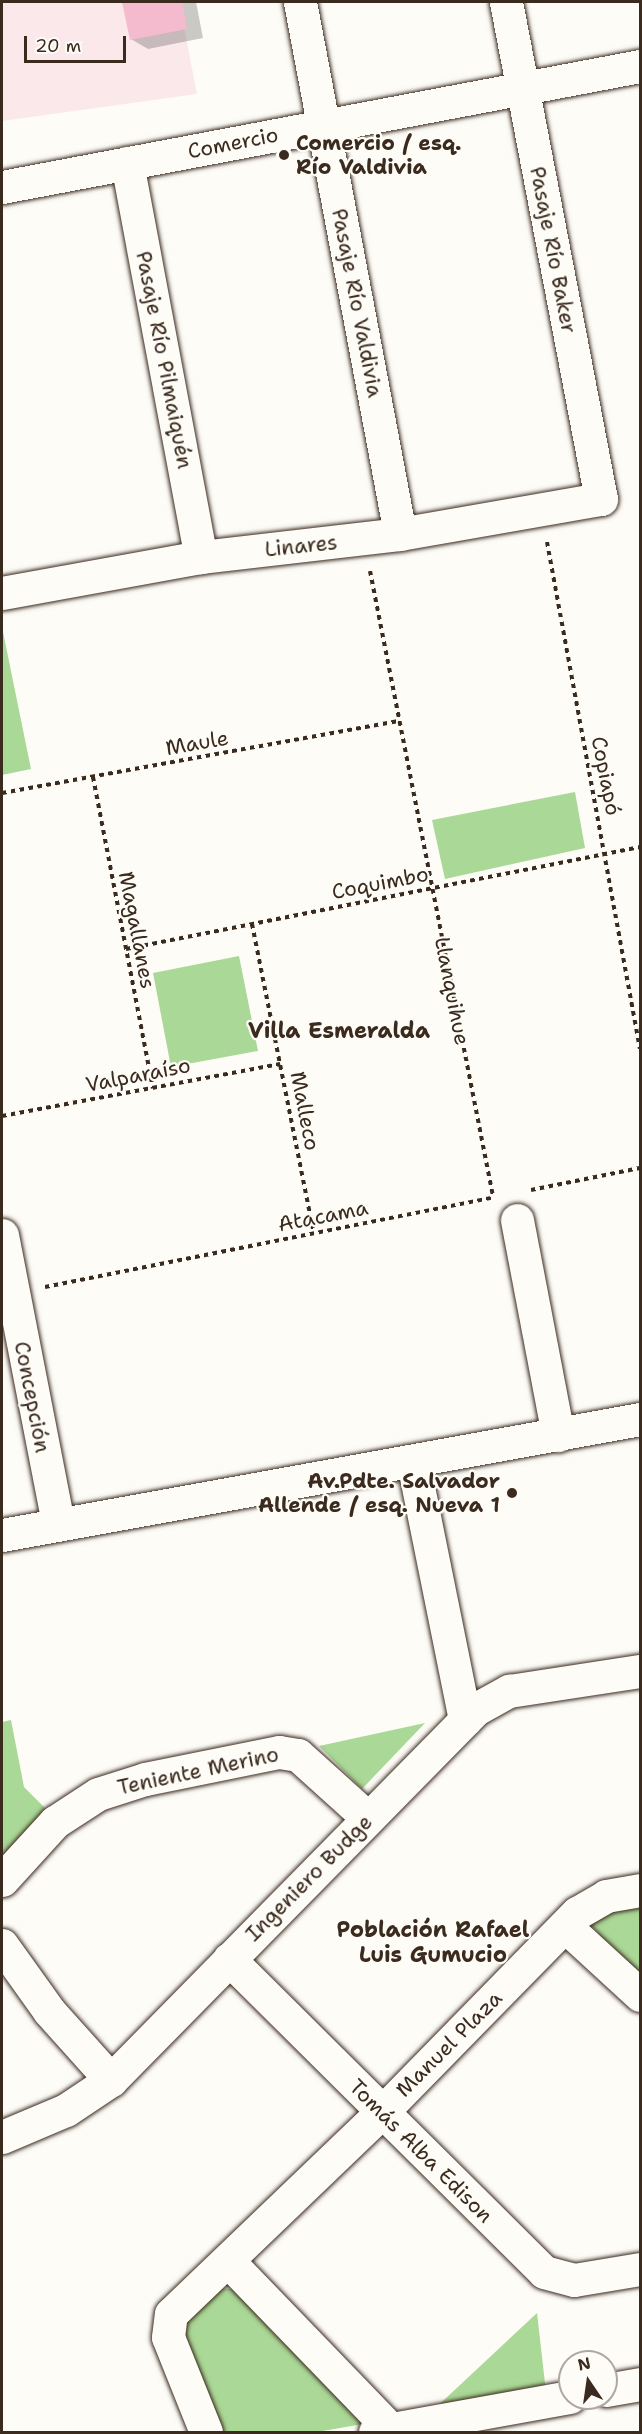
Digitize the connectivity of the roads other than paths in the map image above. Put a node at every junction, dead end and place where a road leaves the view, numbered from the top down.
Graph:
1 (300, 2) edge
2 (506, 2) edge
3 (640, 66) edge
4 (523, 88) junction
5 (323, 126) junction
6 (127, 163) junction
7 (2, 187) edge
8 (601, 499) joint
9 (400, 534) junction
10 (201, 557) junction
11 (2, 593) edge
12 (516, 1202) road end
13 (2, 1235) edge
14 (640, 1421) edge
15 (558, 1435) junction
16 (413, 1462) junction
17 (58, 1523) junction
18 (4, 1533) edge
19 (640, 1671) edge
20 (465, 1720) junction
21 (368, 1818) junction
22 (2, 1880) edge
23 (640, 1890) edge
24 (565, 1926) junction
25 (2, 1945) edge
26 (229, 1959) junction
27 (640, 1995) edge
28 (111, 2080) junction
29 (382, 2112) junction
30 (2, 2137) edge
31 (229, 2262) junction
32 (640, 2269) edge
33 (640, 2384) edge
34 (618, 2388) edge
35 (558, 2399) edge
36 (383, 2431) edge
37 (206, 2433) edge

1 - 5 street, Pasaje Río Valdivia
2 - 4 street, Pasaje Río Baker
3 - 4 street, Comercio
4 - 5 street, Comercio
4 - 8 street, Pasaje Río Baker
5 - 6 street, Comercio
5 - 9 street, Pasaje Río Valdivia
6 - 7 street, Comercio
6 - 10 street, Pasaje Río Pilmaiquén
8 - 9 street, Linares
9 - 10 street, Linares
10 - 11 street, Linares
12 - 15 street
13 - 17 street, Concepción
14 - 15 street
15 - 16 street
16 - 17 street
16 - 20 street
17 - 18 street
19 - 20 street, Ingeniero Budge
20 - 21 street, Ingeniero Budge
21 - 22 street, Teniente Merino
21 - 26 street, Ingeniero Budge
23 - 24 street, Manuel Plaza
24 - 27 street
24 - 29 street, Manuel Plaza
25 - 28 street
26 - 28 street, Ingeniero Budge
26 - 29 street, Tomás Alba Edison
28 - 30 street, Ingeniero Budge
29 - 31 street, Manuel Plaza
29 - 32 street, Tomás Alba Edison
31 - 36 street
31 - 37 street, Manuel Plaza
33 - 34 street
35 - 36 street

